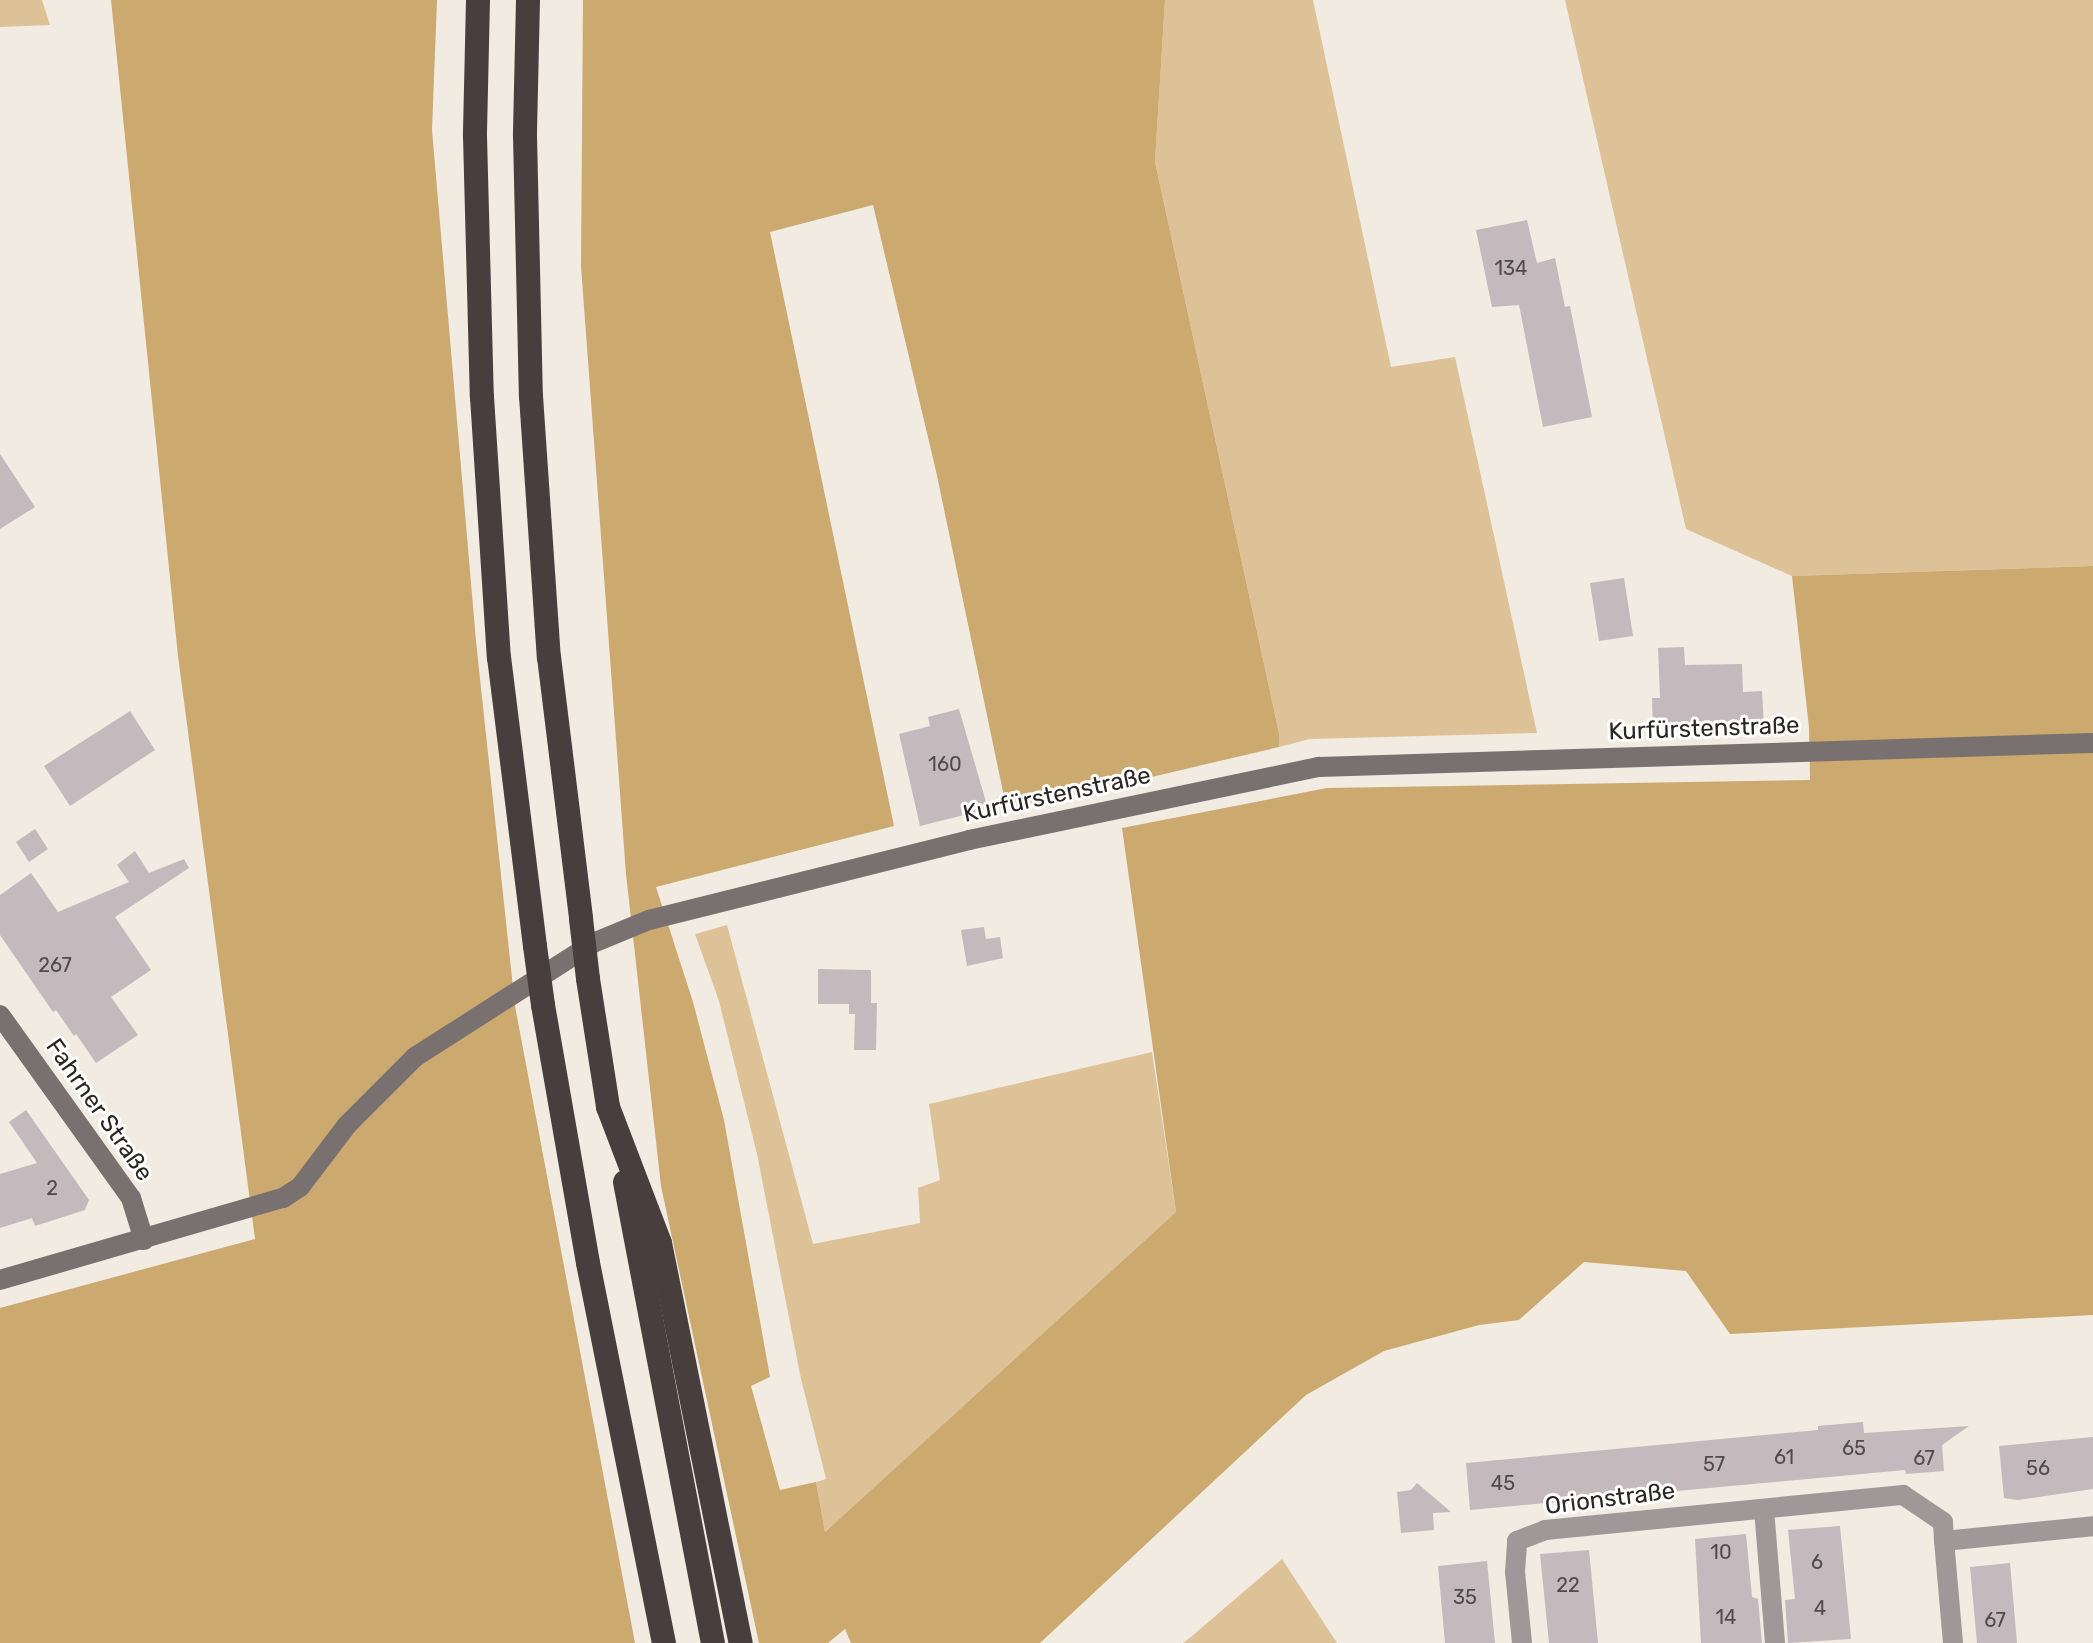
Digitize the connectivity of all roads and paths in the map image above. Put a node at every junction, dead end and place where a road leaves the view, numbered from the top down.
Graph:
1 (478, 0) edge
2 (528, 0) edge
3 (2093, 743) edge
4 (0, 1015) edge
5 (613, 1120) junction
6 (144, 1240) junction
7 (0, 1280) edge
8 (1764, 1509) junction
9 (2093, 1526) edge
10 (1944, 1541) junction
11 (664, 1643) edge
12 (713, 1643) edge
13 (741, 1643) edge
14 (1522, 1643) edge
15 (1775, 1643) edge
16 (1953, 1643) edge

1 - 11 highway, bridge
2 - 5 highway, bridge
3 - 6 street, Kurfürstenstraße
4 - 6 street, Fahrner Straße
5 - 12 highway
5 - 13 highway
6 - 7 street, Kurfürstenstraße
8 - 10 street, Orionstraße
8 - 14 street, Orionstraße
8 - 15 street
9 - 10 street
10 - 16 street

